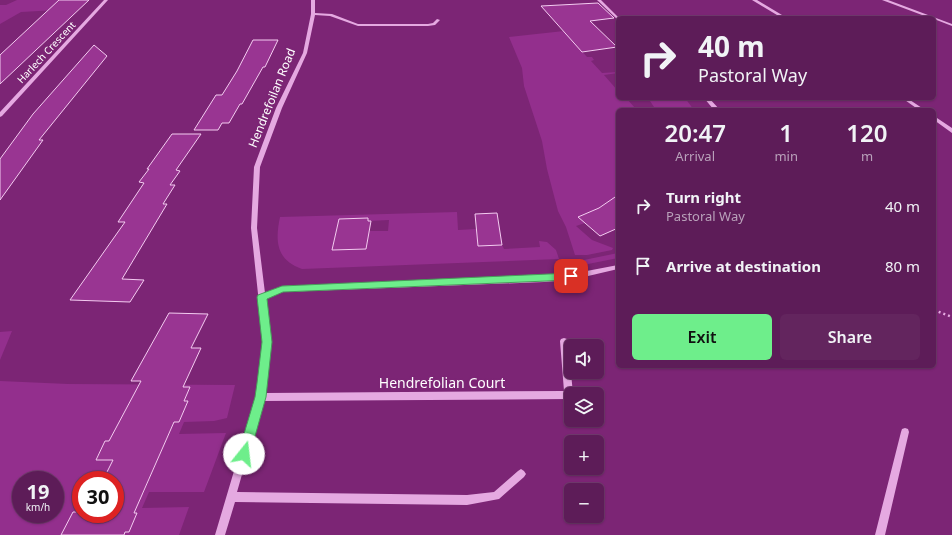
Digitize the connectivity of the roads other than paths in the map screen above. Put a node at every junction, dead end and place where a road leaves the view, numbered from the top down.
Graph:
1 (106, 0) edge
2 (313, 0) edge
3 (599, 0) edge
4 (754, 0) edge
5 (884, 0) edge
6 (313, 14) junction
7 (616, 16) edge
8 (782, 16) edge
9 (928, 16) edge
10 (936, 19) edge
11 (438, 20) dead end
12 (952, 25) edge
13 (708, 100) edge
14 (907, 100) edge
15 (715, 108) edge
16 (919, 108) edge
17 (0, 115) edge
18 (936, 119) edge
19 (952, 131) edge
20 (616, 267) edge
21 (262, 297) junction
22 (568, 379) edge
23 (260, 397) junction
24 (905, 432) dead end
25 (521, 474) dead end
26 (231, 497) junction
27 (220, 535) edge
28 (880, 535) edge

1 - 17 street, Harlech Crescent
2 - 6 street, Hendrefoilan Road
3 - 7 street
4 - 8 street
5 - 9 street
6 - 11 street
6 - 21 street, Hendrefoilan Road
10 - 12 street
13 - 15 street
14 - 16 street
18 - 19 street
20 - 21 street
21 - 23 street, Hendrefoilan Road
22 - 23 street, Hendrefolian Court
23 - 26 street, Hendrefoilan Road
24 - 28 street
25 - 26 street
26 - 27 street, Hendrefoilan Road

